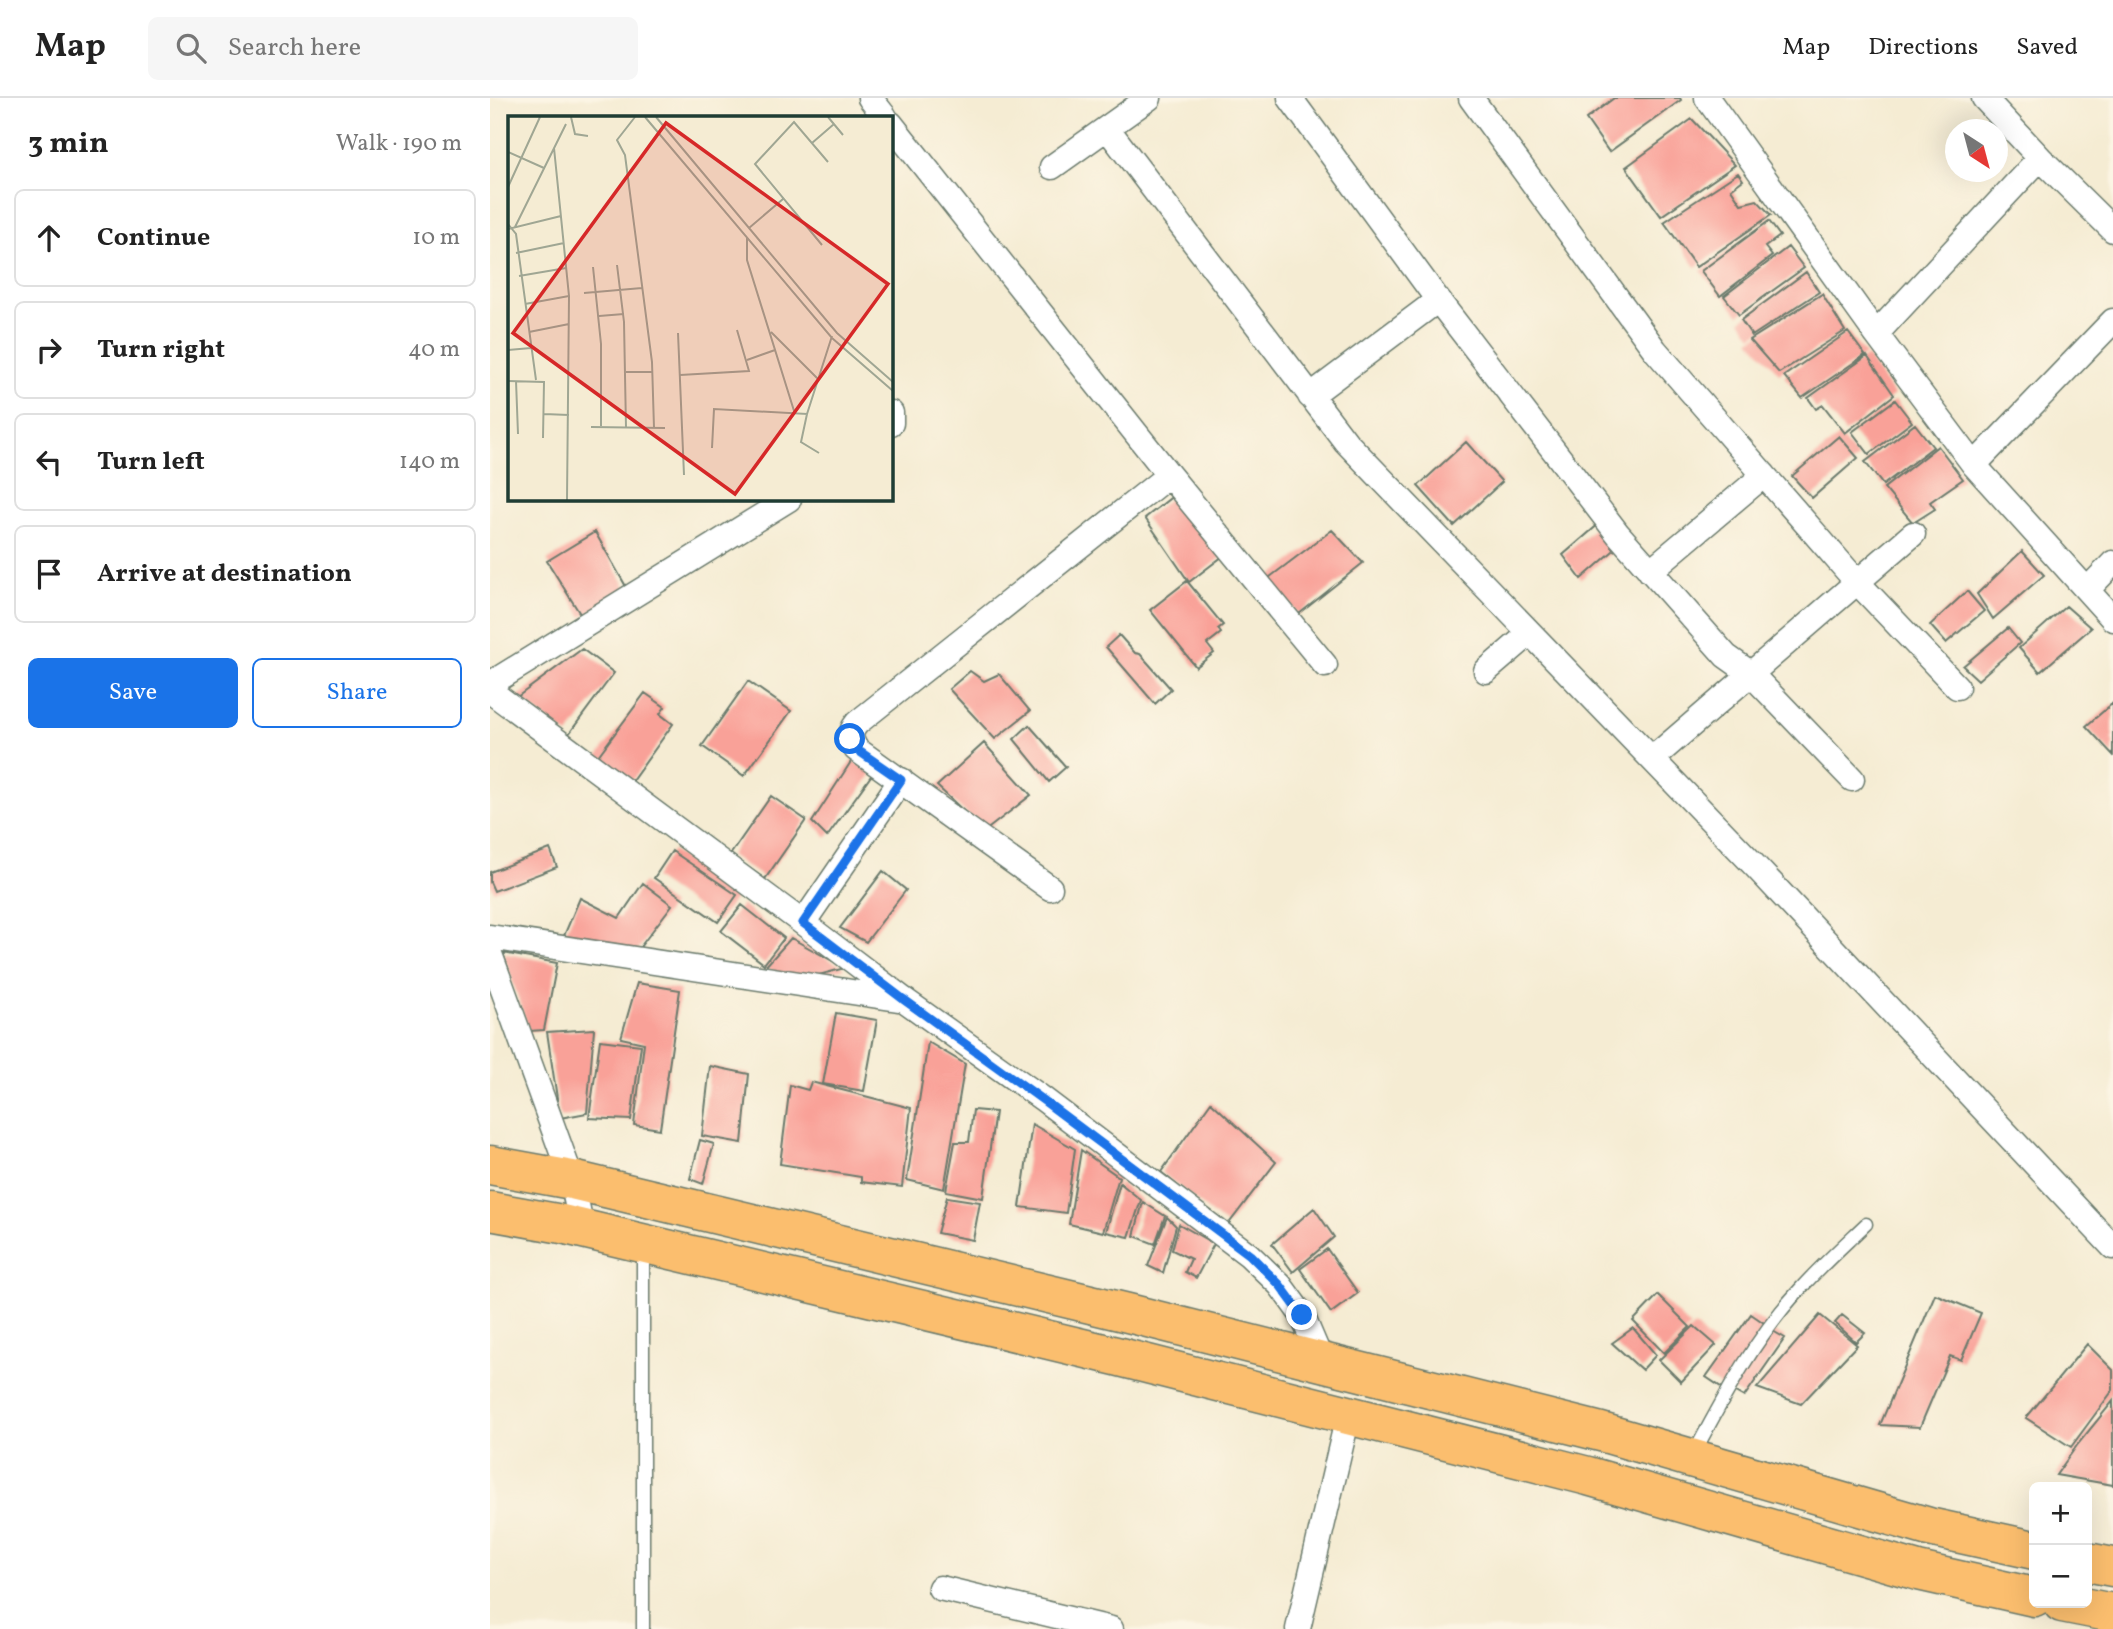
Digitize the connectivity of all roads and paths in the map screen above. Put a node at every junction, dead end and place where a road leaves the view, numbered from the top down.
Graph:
1 (870, 98) edge
2 (1149, 98) edge
3 (1290, 98) edge
4 (1471, 98) edge
5 (1707, 98) edge
6 (1984, 98) edge
7 (884, 116) edge
8 (892, 125) edge
9 (1107, 128) junction
10 (2040, 158) junction
11 (1052, 167) dead end
12 (2113, 230) edge
13 (1438, 300) junction
14 (2113, 321) edge
15 (1876, 334) junction
16 (1310, 396) junction
17 (1974, 465) junction
18 (1169, 475) junction
19 (1764, 475) junction
20 (787, 500) edge
21 (1913, 534) dead end
22 (2113, 563) edge
23 (1650, 571) junction
24 (1857, 582) junction
25 (2088, 589) junction
26 (2113, 619) edge
27 (1530, 633) junction
28 (1325, 665) dead end
29 (1486, 671) dead end
30 (1751, 673) junction
31 (490, 684) edge
32 (1958, 687) dead end
33 (490, 691) edge
34 (1652, 759) junction
35 (1852, 779) dead end
36 (901, 780) junction
37 (1050, 888) dead end
38 (803, 923) junction
39 (490, 937) edge
40 (490, 954) edge
41 (903, 999) junction
42 (490, 1165) edge
43 (572, 1180) junction
44 (490, 1211) edge
45 (1866, 1224) dead end
46 (582, 1229) junction
47 (643, 1243) junction
48 (2113, 1247) edge
49 (1322, 1362) junction
50 (1348, 1416) junction
51 (1691, 1458) junction
52 (2029, 1549) edge
53 (2092, 1563) edge
54 (2113, 1567) edge
55 (940, 1588) dead end
56 (2029, 1596) edge
57 (2088, 1608) edge
58 (2113, 1613) edge
59 (643, 1629) edge
60 (1111, 1629) edge
61 (1298, 1629) edge

1 - 7 street
2 - 9 street
3 - 13 street
4 - 19 street
5 - 15 street
6 - 10 street
8 - 18 street
9 - 11 street
9 - 16 street
10 - 12 street
10 - 15 street
13 - 16 street
13 - 23 street
14 - 17 street
15 - 17 street
16 - 27 street
17 - 25 street
18 - 28 street
18 - 36 street
19 - 23 street
19 - 24 street
20 - 31 street
21 - 24 street
22 - 25 street
23 - 30 street
24 - 30 street
24 - 32 street
25 - 26 street
27 - 29 street
27 - 34 street
30 - 34 street
30 - 35 street
33 - 38 street
34 - 48 street
36 - 37 street
36 - 38 street
38 - 41 street
39 - 41 street
40 - 43 street
41 - 49 street
42 - 43 main road
43 - 46 street
43 - 49 main road
44 - 46 main road
45 - 51 lane
46 - 47 main road
47 - 50 main road
47 - 59 lane
49 - 51 main road
50 - 56 main road
50 - 61 street
51 - 52 main road
53 - 54 main road
55 - 60 street
57 - 58 main road

